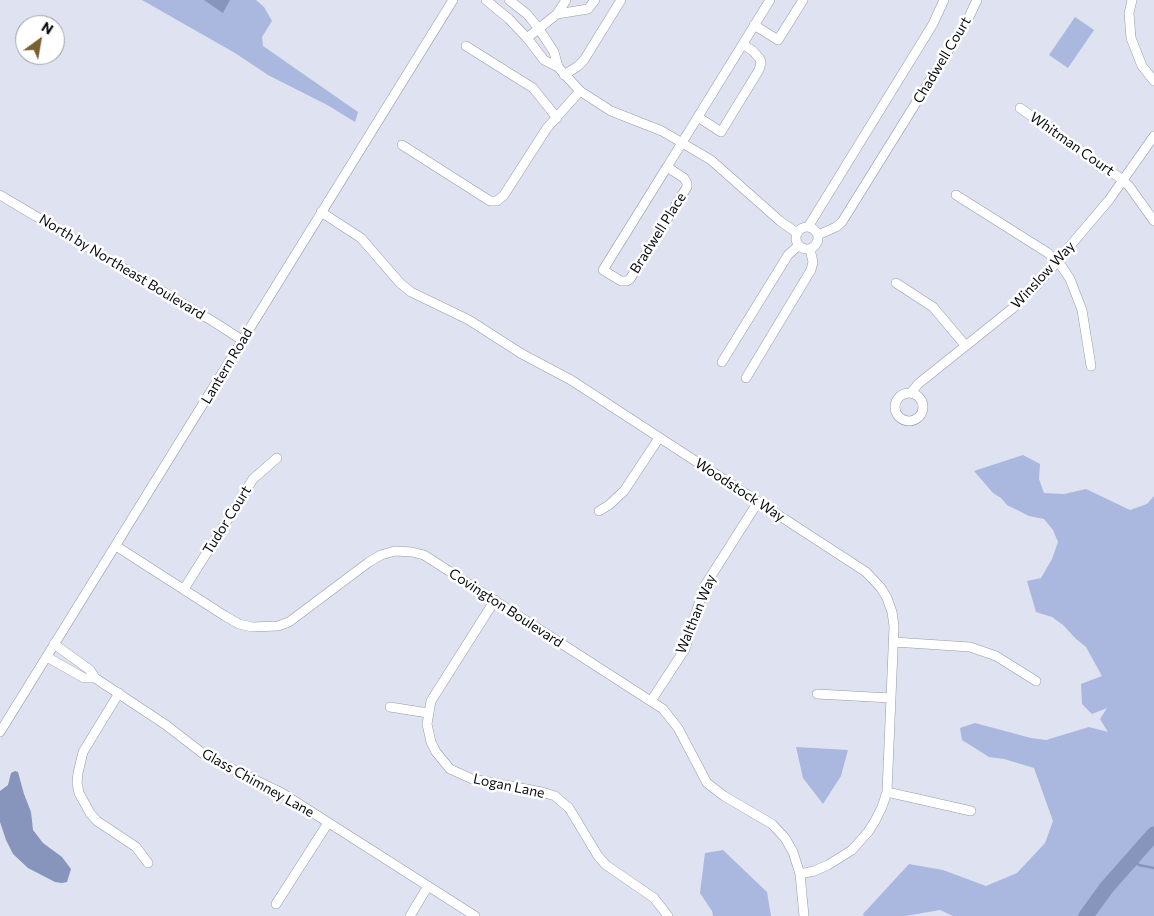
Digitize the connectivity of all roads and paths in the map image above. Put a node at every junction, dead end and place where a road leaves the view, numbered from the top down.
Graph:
1 (453, 0) edge
2 (486, 0) edge
3 (509, 0) edge
4 (566, 0) edge
5 (594, 0) edge
6 (621, 0) edge
7 (770, 0) edge
8 (803, 0) edge
9 (944, 0) edge
10 (977, 0) edge
11 (1132, 0) edge
12 (557, 14) junction
13 (754, 25) junction
14 (539, 29) junction
15 (527, 38) junction
16 (743, 44) junction
17 (466, 46) dead end
18 (561, 71) junction
19 (1154, 81) edge
20 (580, 91) junction
21 (1020, 108) dead end
22 (698, 117) junction
23 (557, 118) junction
24 (1154, 136) edge
25 (682, 142) junction
26 (402, 145) dead end
27 (667, 167) junction
28 (1124, 181) junction
29 (0, 195) edge
30 (956, 195) dead end
31 (321, 212) junction
32 (1154, 221) edge
33 (808, 227) junction
34 (797, 233) junction
35 (818, 234) junction
36 (799, 245) junction
37 (810, 249) junction
38 (1057, 261) junction
39 (896, 283) dead end
40 (242, 340) junction
41 (965, 346) junction
42 (722, 362) dead end
43 (1091, 366) dead end
44 (746, 378) dead end
45 (911, 393) dead end
46 (659, 438) junction
47 (277, 458) dead end
48 (758, 502) junction
49 (599, 511) dead end
50 (116, 546) junction
51 (184, 589) junction
52 (494, 600) junction
53 (894, 642) junction
54 (54, 644) junction
55 (47, 657) junction
56 (95, 678) junction
57 (1036, 681) dead end
58 (119, 693) junction
59 (817, 694) dead end
60 (891, 698) junction
61 (651, 701) junction
62 (390, 707) dead end
63 (428, 713) junction
64 (0, 732) edge
65 (887, 792) junction
66 (971, 811) dead end
67 (328, 822) junction
68 (148, 863) dead end
69 (800, 874) junction
70 (428, 886) junction
71 (276, 904) dead end
72 (410, 916) edge
73 (475, 916) edge
74 (668, 916) edge
75 (804, 916) edge

1 - 31 street, Lantern Road
2 - 15 street
3 - 14 street
4 - 12 street
5 - 12 street
6 - 18 street
7 - 13 street, Bradwell Place
8 - 13 street
9 - 33 street, Chadwell Court
10 - 35 street, Chadwell Court
11 - 19 street
12 - 14 street
13 - 16 street, Bradwell Place
14 - 15 street
14 - 18 street
15 - 18 street
16 - 22 street, Bradwell Place
16 - 22 street
17 - 23 street
18 - 20 street
20 - 23 street
20 - 25 street
21 - 28 street, Whitman Court
22 - 25 street, Bradwell Place
23 - 26 street
24 - 28 street, Winslow Way
25 - 27 street, Bradwell Place
25 - 34 street
27 - 27 street, Bradwell Place
28 - 32 street, Whitman Court
28 - 38 street, Winslow Way
29 - 40 street, North by Northeast Boulevard
30 - 38 street
31 - 40 street, Lantern Road
31 - 46 street, Woodstock Way
33 - 34 street
33 - 35 street
34 - 36 street
35 - 37 street
36 - 37 street
36 - 42 street
37 - 44 street
38 - 41 street, Winslow Way
38 - 43 street
39 - 41 street
40 - 50 street, Lantern Road
41 - 45 street, Winslow Way
46 - 48 street, Woodstock Way
46 - 49 street
47 - 51 street, Tudor Court
48 - 53 street, Woodstock Way
48 - 61 street, Walthan Way
50 - 51 street, Covington Boulevard
50 - 54 street, Lantern Road
51 - 52 street, Covington Boulevard
52 - 61 street, Covington Boulevard
52 - 63 street, Logan Lane
53 - 57 street
53 - 60 street, Woodstock Way
54 - 55 street, Lantern Road
54 - 56 street, Glass Chimney Lane
55 - 56 street, Glass Chimney Lane
55 - 64 street, Lantern Road
56 - 58 street, Glass Chimney Lane
58 - 67 street, Glass Chimney Lane
58 - 68 street
59 - 60 street
60 - 65 street, Woodstock Way
61 - 69 street, Covington Boulevard
62 - 63 street
63 - 74 street, Logan Lane
65 - 66 street
65 - 69 street, Woodstock Way
67 - 70 street, Glass Chimney Lane
67 - 71 street
69 - 75 street, Covington Boulevard
70 - 72 street
70 - 73 street, Glass Chimney Lane

